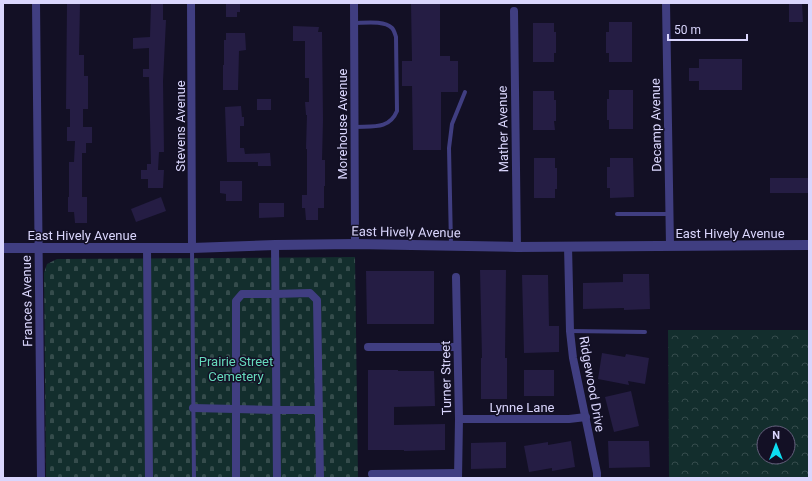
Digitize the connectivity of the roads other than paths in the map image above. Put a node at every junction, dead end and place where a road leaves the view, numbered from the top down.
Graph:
1 (36, 3) edge
2 (191, 3) edge
3 (354, 3) edge
4 (666, 3) edge
5 (514, 11) dead end
6 (354, 23) junction
7 (465, 92) dead end
8 (355, 127) junction
9 (617, 214) dead end
10 (670, 214) junction
11 (355, 244) junction
12 (275, 245) junction
13 (809, 245) edge
14 (451, 246) junction
15 (568, 246) junction
16 (670, 246) junction
17 (38, 247) junction
18 (517, 247) junction
19 (3, 248) edge
20 (147, 248) junction
21 (192, 248) junction
22 (456, 277) dead end
23 (275, 294) junction
24 (570, 331) junction
25 (645, 332) dead end
26 (368, 347) dead end
27 (457, 347) junction
28 (193, 408) junction
29 (236, 409) junction
30 (276, 410) junction
31 (318, 410) junction
32 (586, 417) junction
33 (459, 420) junction
34 (372, 474) dead end
35 (458, 476) edge
36 (41, 478) edge
37 (149, 478) edge
38 (194, 478) edge
39 (236, 478) edge
40 (277, 478) edge
41 (320, 478) edge
42 (597, 478) edge

1 - 17 street, Frances Avenue
2 - 21 street, Stevens Avenue
3 - 6 street, Morehouse Avenue
4 - 10 street, Decamp Avenue
5 - 18 street, Mather Avenue
6 - 8 street, Morehouse Avenue
6 - 8 lane
7 - 14 lane
8 - 11 street, Morehouse Avenue
9 - 10 lane
10 - 16 street, Decamp Avenue
11 - 12 street, East Hively Avenue
11 - 14 street, East Hively Avenue
12 - 21 street, East Hively Avenue
12 - 23 street
13 - 16 street, East Hively Avenue
14 - 18 street, East Hively Avenue
15 - 16 street, East Hively Avenue
15 - 18 street, East Hively Avenue
15 - 24 street, Ridgewood Drive
17 - 19 street, East Hively Avenue
17 - 20 street, East Hively Avenue
17 - 36 street, Frances Avenue
20 - 21 street, East Hively Avenue
20 - 37 street
21 - 28 lane
22 - 27 street, Turner Street
23 - 29 street
23 - 30 street
23 - 31 street
24 - 25 lane
24 - 32 street, Ridgewood Drive
26 - 27 street
27 - 33 street, Turner Street
28 - 29 street
28 - 38 lane
29 - 30 street
29 - 39 street
30 - 31 street
30 - 40 street
31 - 41 street
32 - 33 street, Lynne Lane
32 - 42 street, Ridgewood Drive
33 - 35 street, Turner Street
34 - 35 street

